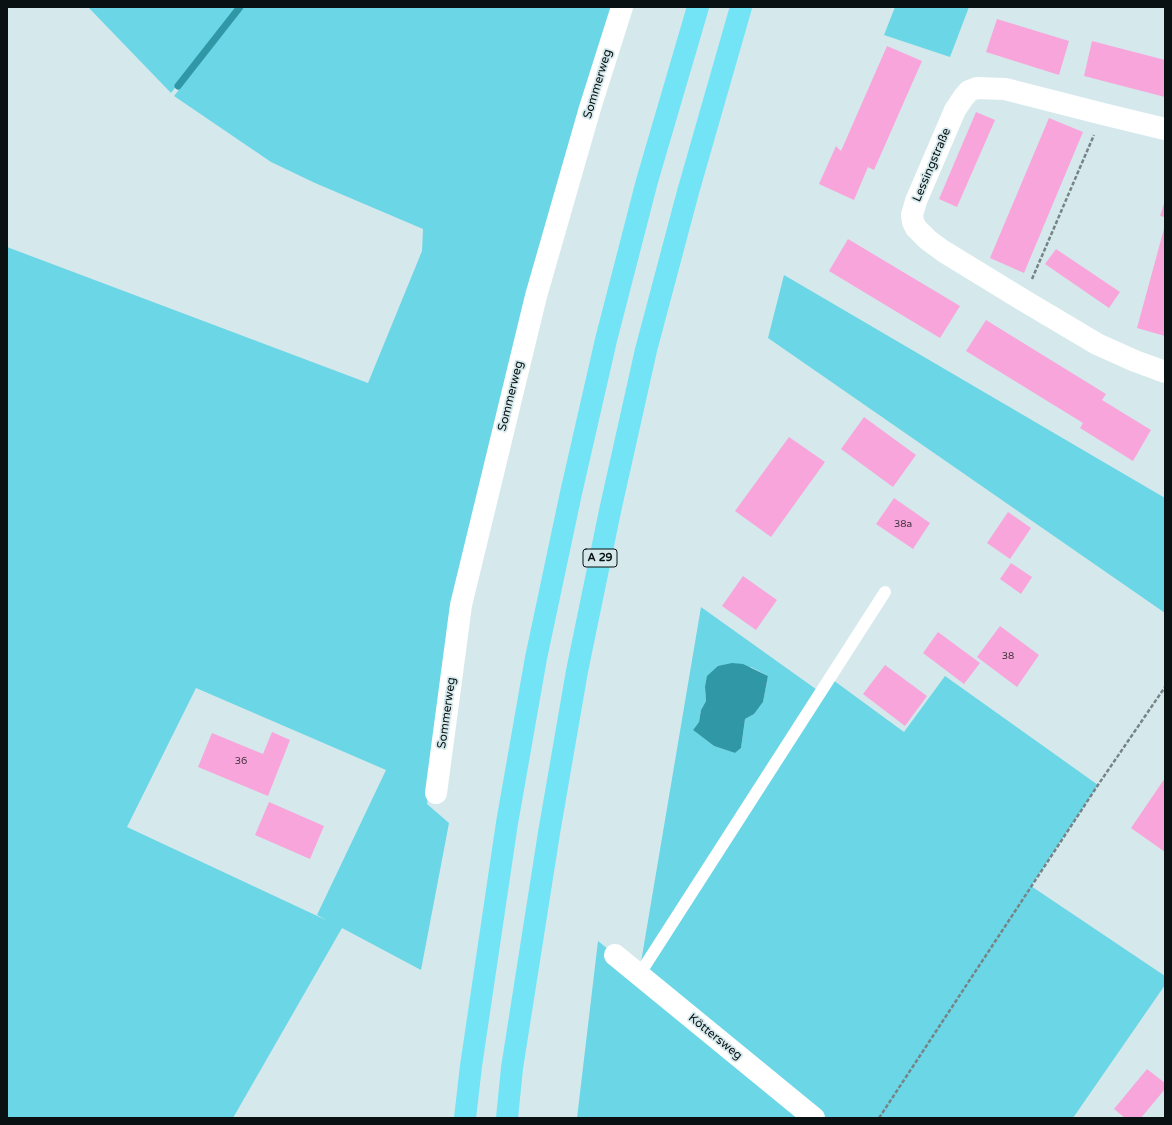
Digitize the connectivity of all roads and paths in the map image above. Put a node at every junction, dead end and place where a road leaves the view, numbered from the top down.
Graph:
1 (622, 7) edge
2 (698, 7) edge
3 (741, 7) edge
4 (1103, 114) junction
5 (1165, 129) edge
6 (1023, 300) junction
7 (1165, 372) edge
8 (885, 592) dead end
9 (1165, 686) edge
10 (436, 793) dead end
11 (615, 955) dead end
12 (639, 975) junction
13 (465, 1118) edge
14 (507, 1118) edge
15 (814, 1118) edge
16 (879, 1118) edge

1 - 10 street, Sommerweg
2 - 13 highway
3 - 14 highway, A 29
4 - 5 street, Lessingstraße
4 - 6 path
4 - 6 street, Lessingstraße
6 - 7 street, Lessingstraße
8 - 12 lane
9 - 16 path
11 - 12 street, Köttersweg
12 - 15 street, Köttersweg

